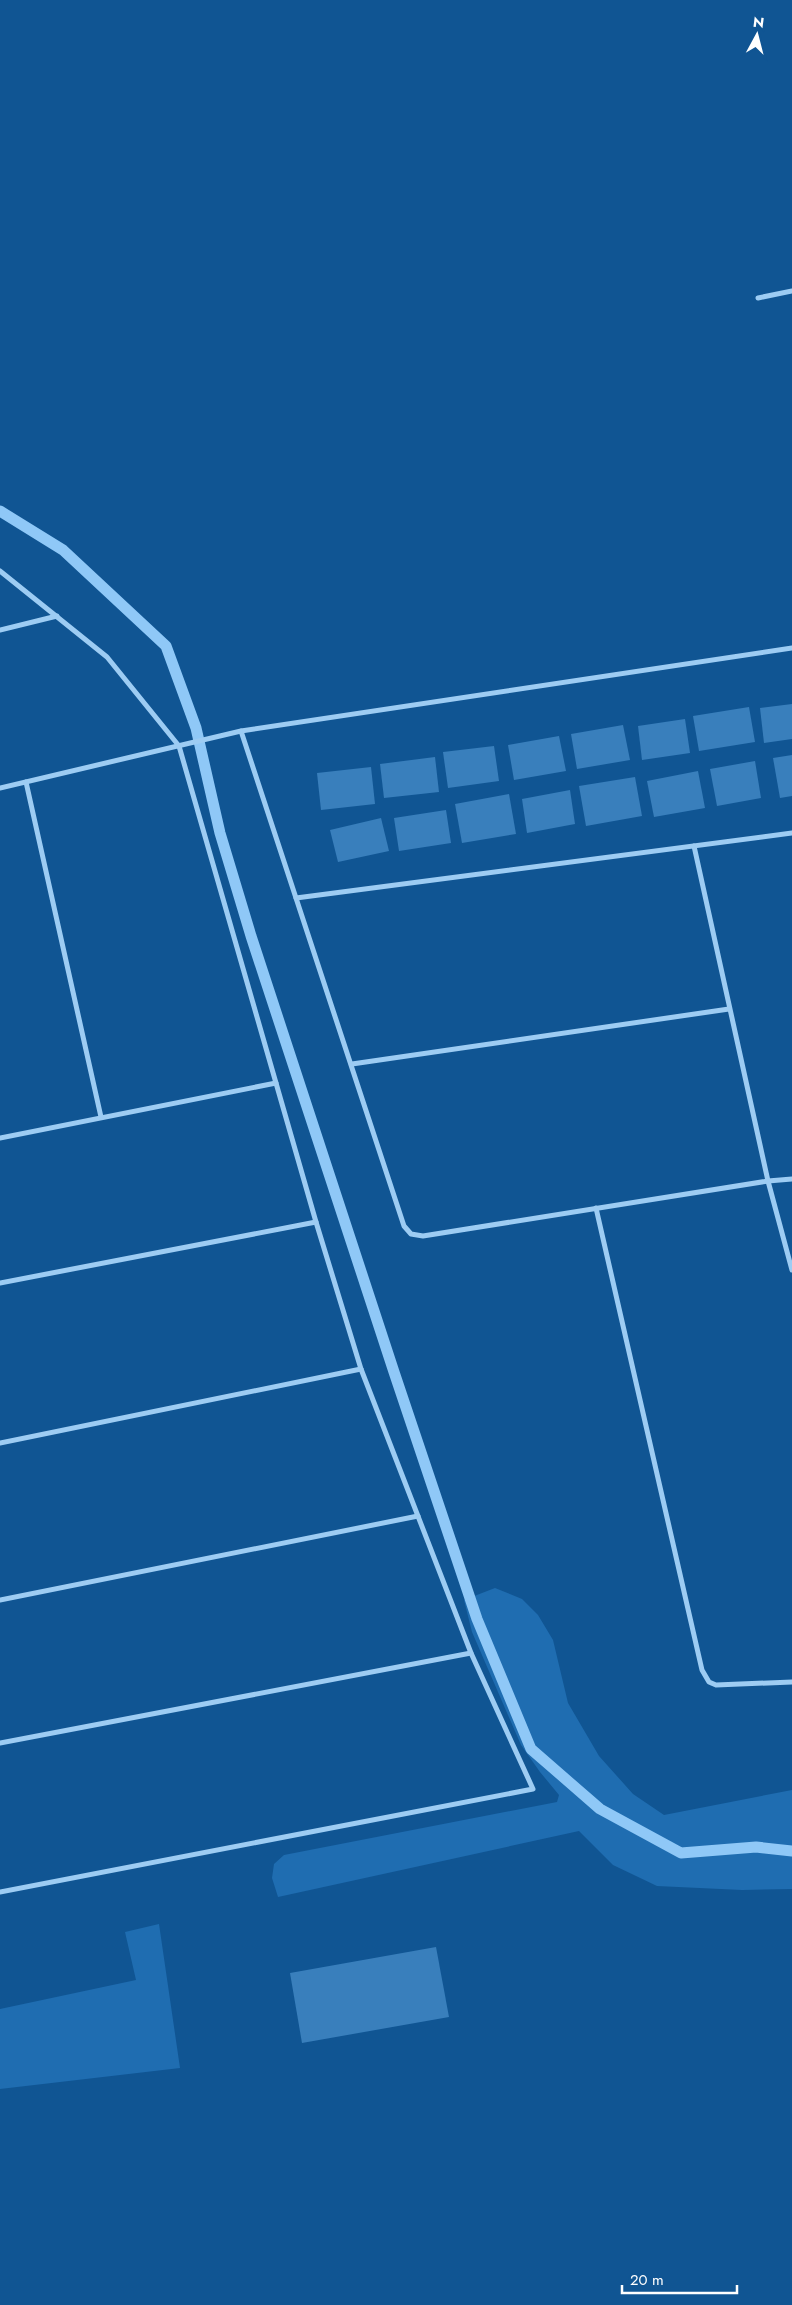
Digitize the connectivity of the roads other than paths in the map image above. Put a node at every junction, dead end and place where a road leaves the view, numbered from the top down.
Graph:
1 (792, 291) edge
2 (758, 298) dead end
3 (0, 571) edge
4 (57, 616) junction
5 (0, 630) edge
6 (792, 648) edge
7 (241, 731) junction
8 (179, 746) junction
9 (26, 782) junction
10 (0, 788) edge
11 (792, 833) edge
12 (694, 846) junction
13 (296, 898) junction
14 (729, 1009) junction
15 (352, 1064) junction
16 (276, 1083) junction
17 (102, 1117) junction
18 (0, 1138) edge
19 (792, 1179) edge
20 (768, 1181) junction
21 (596, 1208) junction
22 (316, 1222) junction
23 (792, 1270) edge
24 (0, 1283) edge
25 (361, 1369) junction
26 (0, 1443) edge
27 (418, 1516) junction
28 (0, 1600) edge
29 (471, 1653) junction
30 (792, 1682) edge
31 (0, 1743) edge
32 (0, 1892) edge

1 - 2 street
3 - 4 street
4 - 5 street
4 - 8 street
6 - 7 street
7 - 8 street
7 - 13 street
8 - 9 street
8 - 16 street
9 - 10 street
9 - 17 street
11 - 12 street
12 - 13 street
12 - 14 street
13 - 15 street
14 - 15 street
14 - 20 street
15 - 21 street
16 - 17 street
16 - 22 street
17 - 18 street
19 - 20 street
20 - 21 street
20 - 23 street
21 - 30 street
22 - 24 street
22 - 25 street
25 - 26 street
25 - 27 street
27 - 28 street
27 - 29 street
29 - 31 street
29 - 32 street

